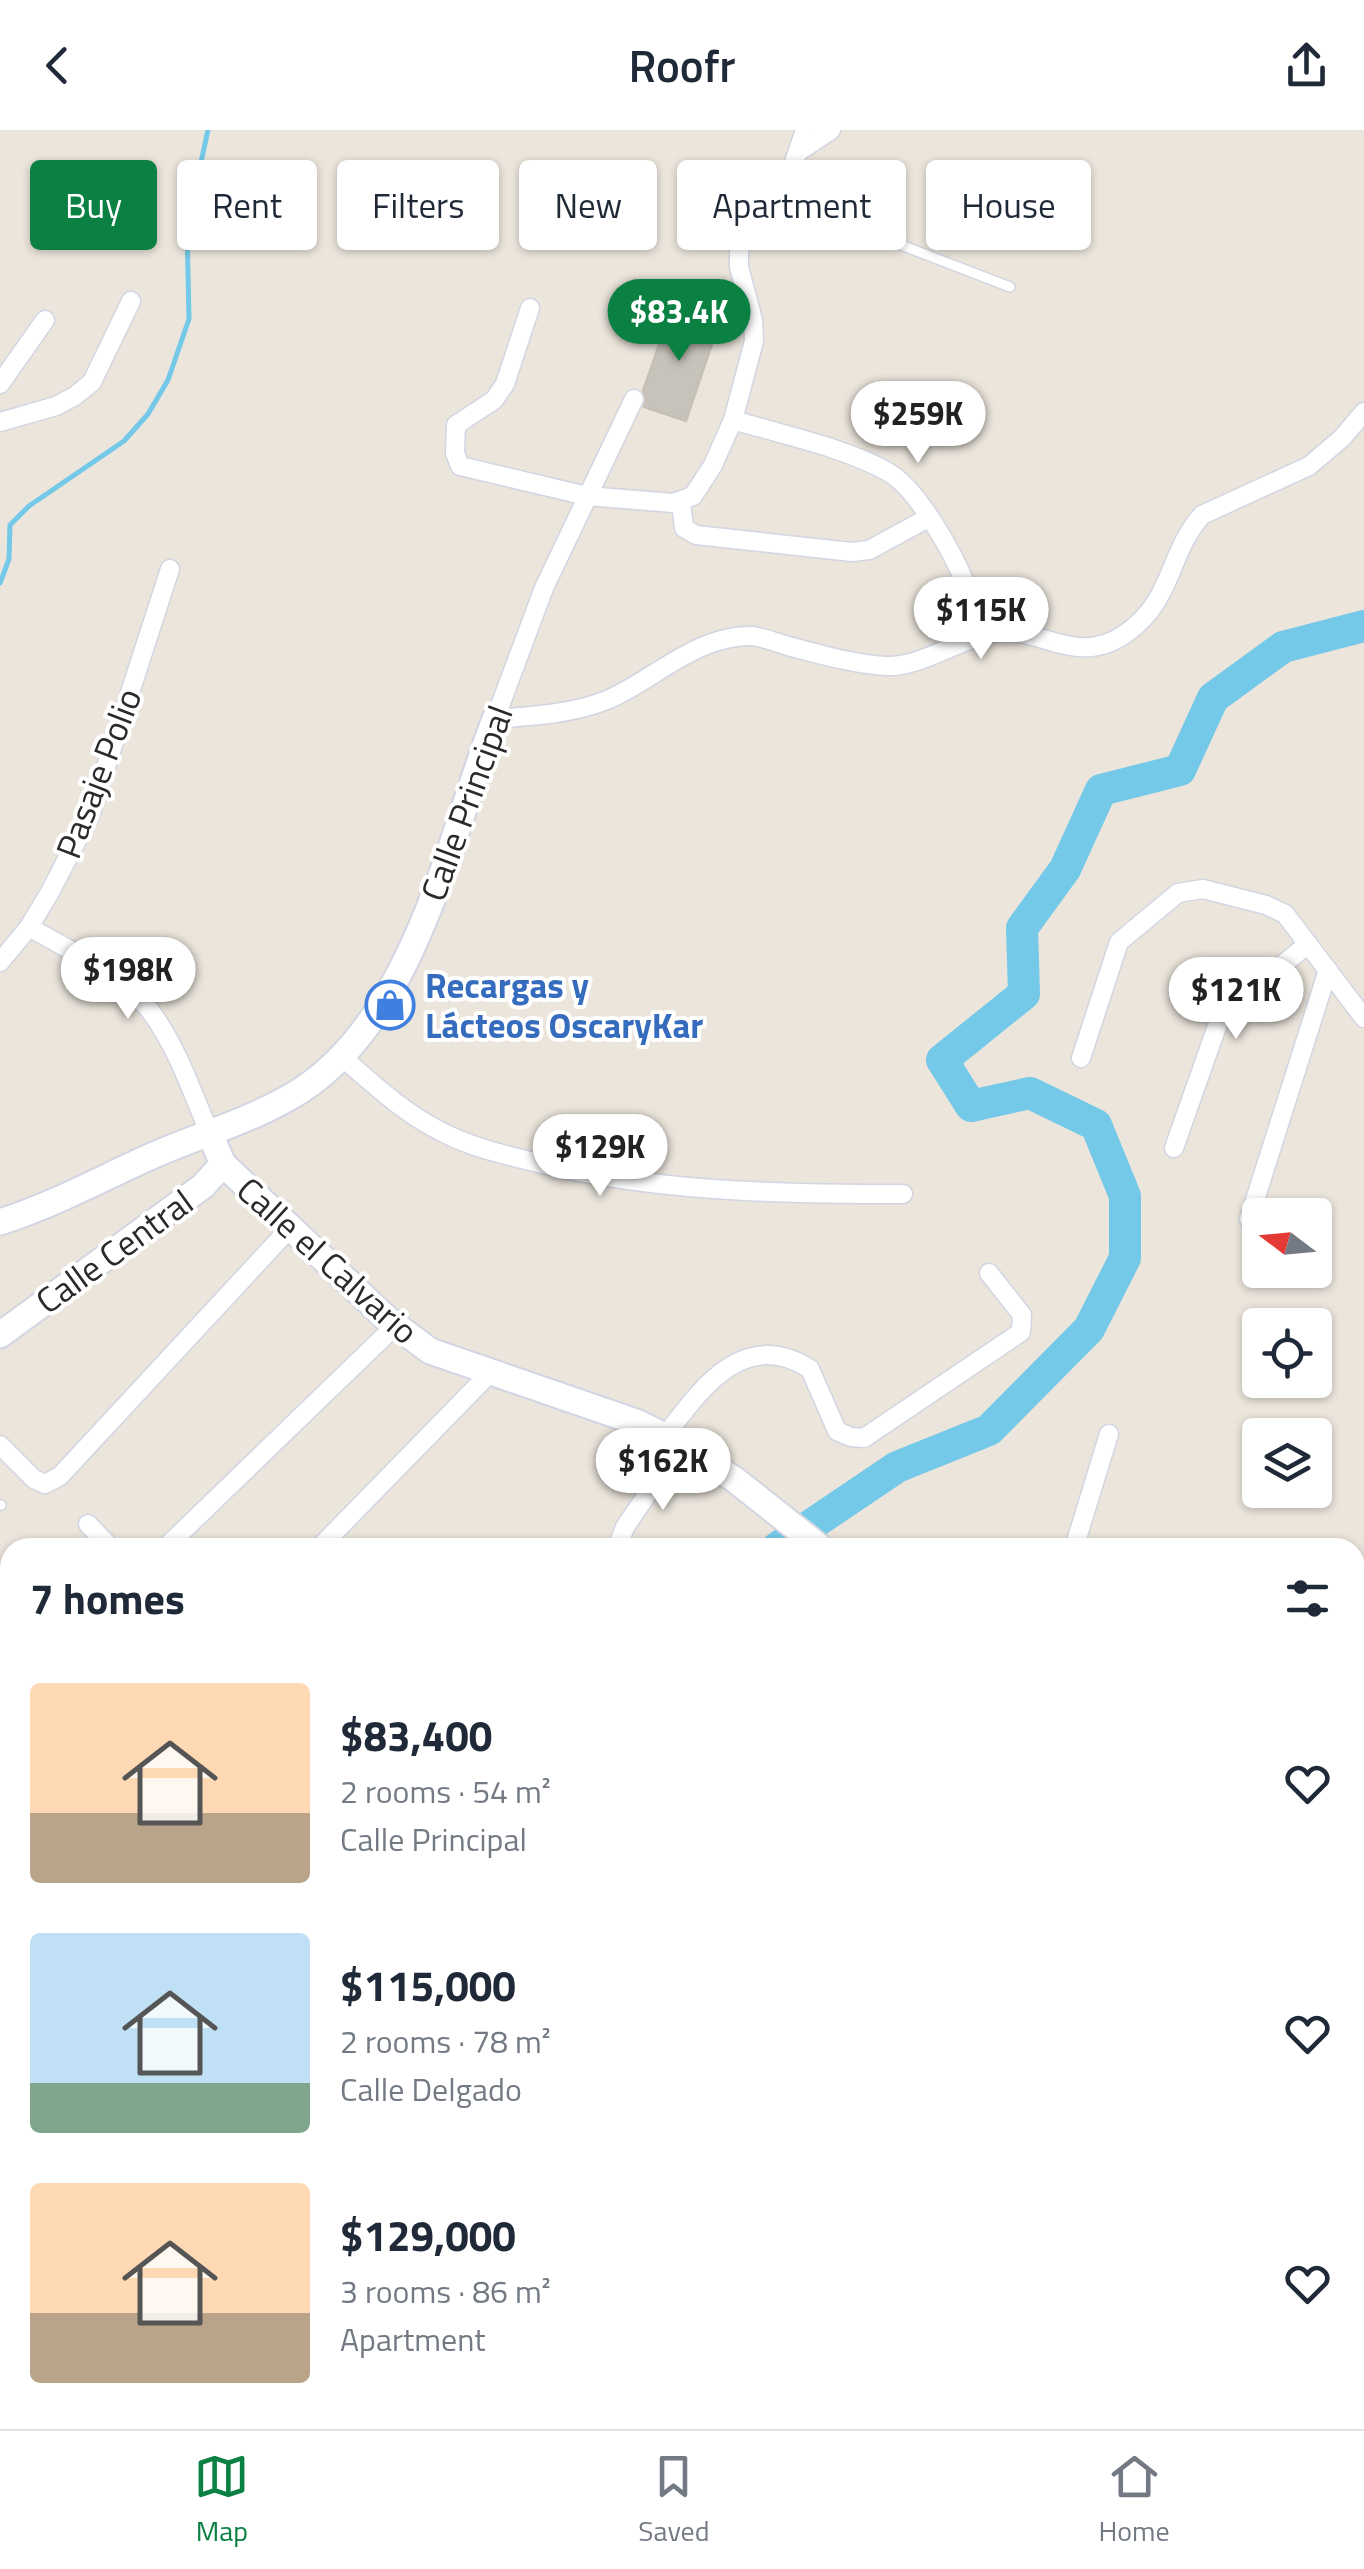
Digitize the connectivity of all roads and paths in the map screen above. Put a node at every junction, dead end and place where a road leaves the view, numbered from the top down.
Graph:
1 (804, 130) edge
2 (830, 130) edge
3 (798, 152) junction
4 (794, 160) edge
5 (906, 246) edge
6 (739, 250) edge
7 (1010, 287) dead end
8 (132, 300) dead end
9 (530, 308) dead end
10 (44, 320) dead end
11 (0, 384) edge
12 (634, 399) dead end
13 (1364, 412) edge
14 (733, 420) junction
15 (0, 422) edge
16 (587, 496) junction
17 (682, 502) junction
18 (928, 518) junction
19 (170, 569) dead end
20 (975, 639) junction
21 (495, 719) junction
22 (29, 927) junction
23 (1308, 944) junction
24 (0, 962) edge
25 (1328, 970) junction
26 (1364, 1018) edge
27 (343, 1058) junction
28 (1081, 1058) dead end
29 (210, 1132) junction
30 (1174, 1148) dead end
31 (223, 1164) junction
32 (904, 1194) dead end
33 (1255, 1198) edge
34 (0, 1222) edge
35 (290, 1228) junction
36 (989, 1273) dead end
37 (395, 1326) junction
38 (0, 1334) edge
39 (490, 1373) junction
40 (1109, 1434) dead end
41 (0, 1445) edge
42 (673, 1446) junction
43 (88, 1524) dead end
44 (101, 1538) edge
45 (174, 1538) edge
46 (328, 1538) edge
47 (621, 1538) edge
48 (808, 1538) edge
49 (1077, 1538) edge

1 - 3 street
2 - 3 street
3 - 4 street
5 - 7 lane
6 - 14 street
8 - 15 street
9 - 16 street
10 - 11 street
12 - 16 street, Calle Principal
13 - 20 street
14 - 17 street
14 - 18 street
16 - 17 street
16 - 21 street, Calle Principal
17 - 18 street
18 - 20 street
19 - 22 street, Pasaje Polio
20 - 21 street
21 - 27 street, Calle Principal
22 - 24 street, Pasaje Polio
22 - 29 street
23 - 25 street
23 - 28 street
23 - 30 street
25 - 26 street
25 - 33 street
27 - 29 street, Calle Principal
27 - 32 street
29 - 31 street, Calle el Calvario
29 - 34 street
31 - 35 street, Calle el Calvario
31 - 38 street, Calle Central
35 - 37 street, Calle el Calvario
35 - 41 street
36 - 42 street
37 - 39 street, Calle el Calvario
37 - 45 street
39 - 42 street, Calle el Calvario
39 - 46 street
40 - 49 street
42 - 47 street
42 - 48 street, Calle el Calvario
43 - 44 street

